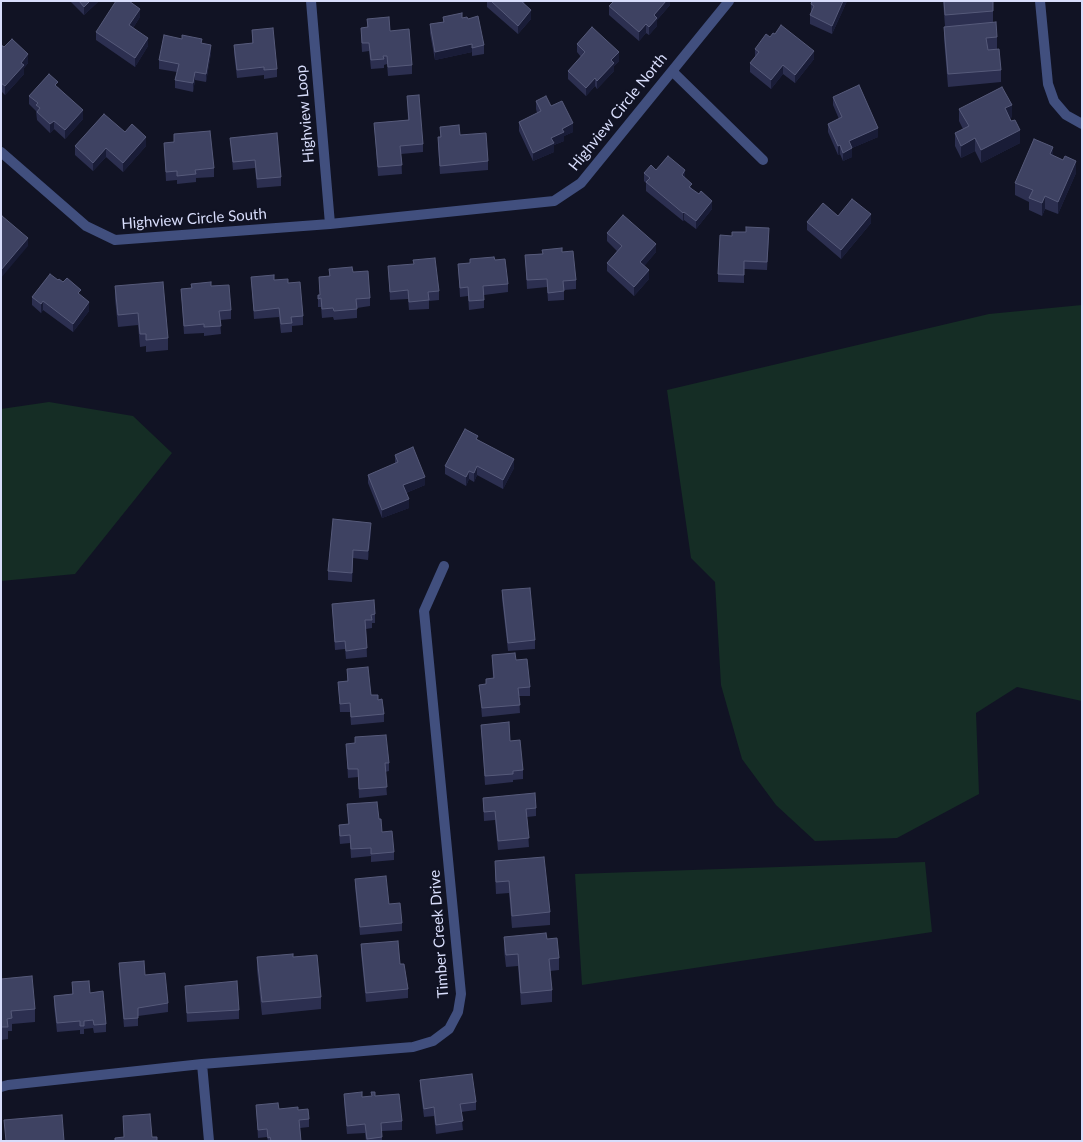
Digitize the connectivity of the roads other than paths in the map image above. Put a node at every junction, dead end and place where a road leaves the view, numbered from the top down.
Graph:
1 (311, 1) edge
2 (729, 1) edge
3 (1040, 1) edge
4 (672, 71) junction
5 (1082, 124) edge
6 (1, 152) edge
7 (763, 160) dead end
8 (330, 224) junction
9 (444, 566) dead end
10 (202, 1064) junction
11 (1, 1087) edge
12 (208, 1141) edge

1 - 8 street, Highview Loop
2 - 4 street, Highview Circle North
3 - 5 street
4 - 7 street
4 - 8 street, Highview Circle North
6 - 8 street, Highview Circle South
9 - 10 street, Timber Creek Drive
10 - 11 street, Timber Creek Drive
10 - 12 street

